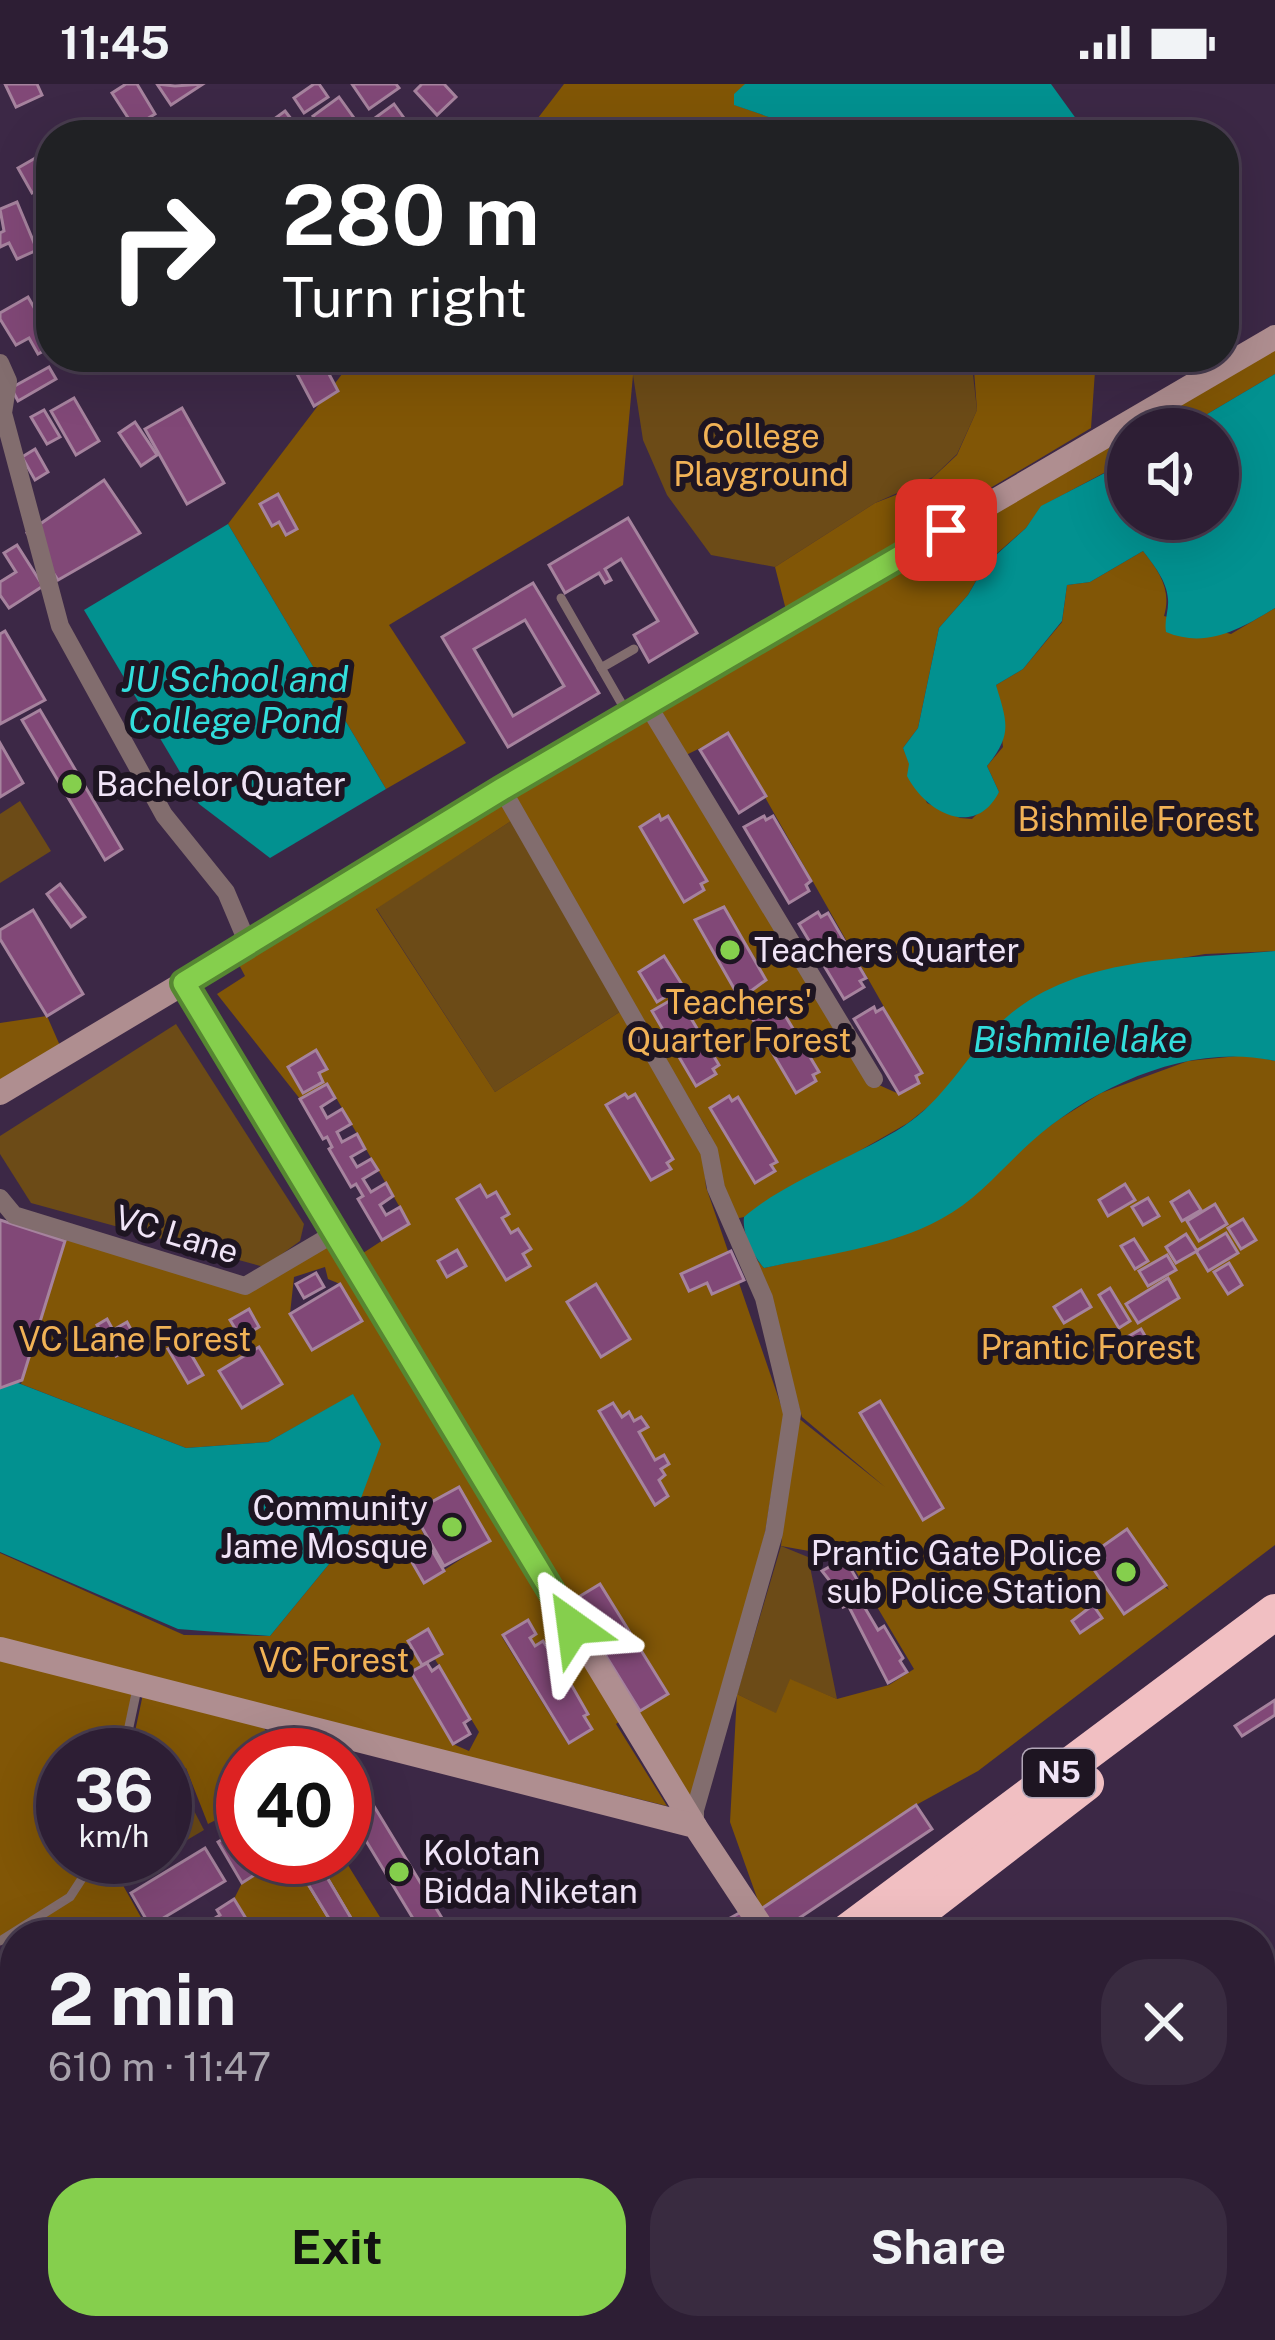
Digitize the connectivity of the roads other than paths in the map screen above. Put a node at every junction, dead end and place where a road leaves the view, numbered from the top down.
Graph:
1 (1275, 337) edge
2 (1239, 358) edge
3 (0, 364) edge
4 (1215, 372) edge
5 (561, 598) dead end
6 (634, 649) dead end
7 (601, 668) junction
8 (638, 710) junction
9 (502, 789) junction
10 (248, 944) junction
11 (184, 983) junction
12 (874, 1079) dead end
13 (0, 1093) edge
14 (0, 1198) edge
15 (335, 1233) junction
16 (1275, 1612) edge
17 (1275, 1639) edge
18 (0, 1648) edge
19 (139, 1684) junction
20 (129, 1728) edge
21 (695, 1826) junction
22 (78, 1884) edge
23 (33, 1920) edge
24 (756, 1920) edge
25 (863, 1920) edge
26 (909, 1920) edge

1 - 2 street
3 - 10 street
4 - 8 street
5 - 7 lane
6 - 7 lane
7 - 8 lane
8 - 9 street
8 - 12 street
9 - 10 street
9 - 21 street
10 - 11 street
11 - 13 street
11 - 15 street
14 - 15 street, VC Lane
15 - 21 street
16 - 25 highway, N5
17 - 26 highway, N5
18 - 19 street
19 - 20 lane
19 - 21 street
21 - 24 street
22 - 23 lane

